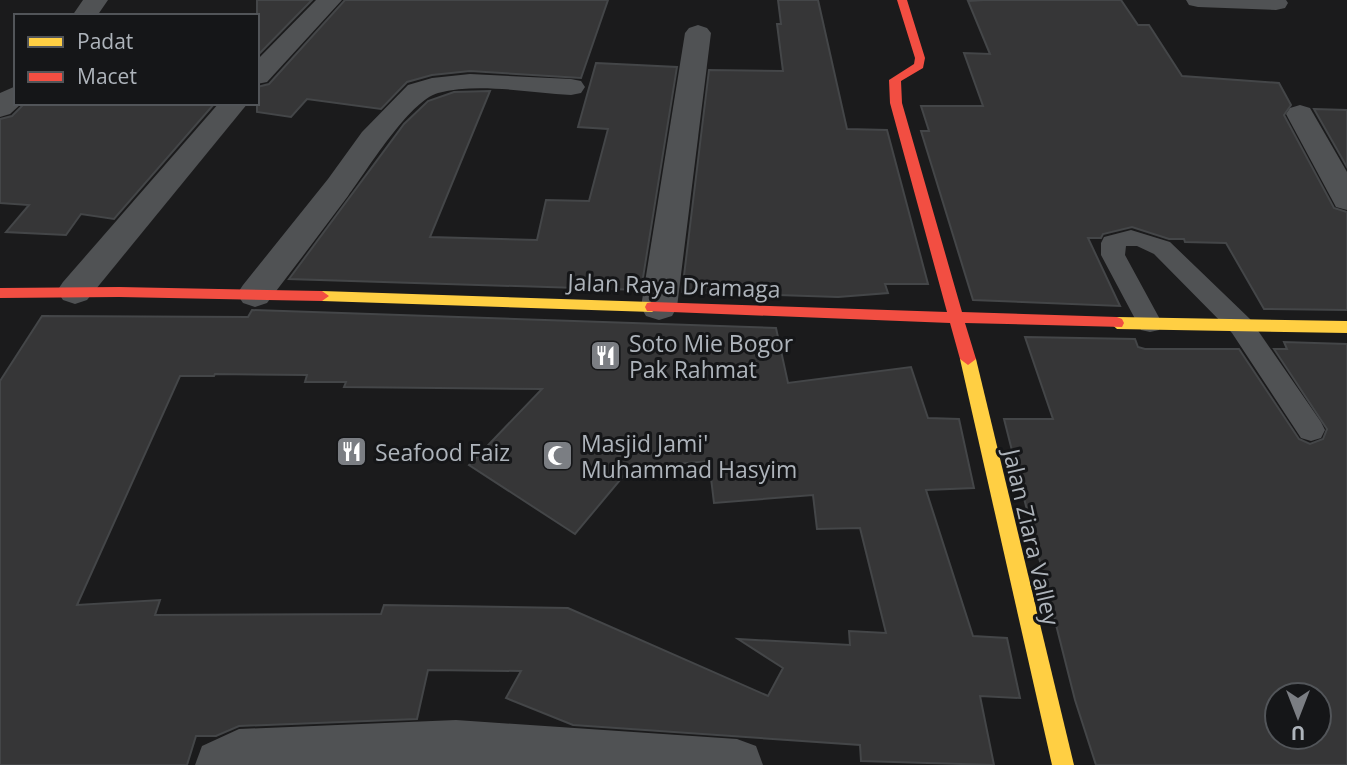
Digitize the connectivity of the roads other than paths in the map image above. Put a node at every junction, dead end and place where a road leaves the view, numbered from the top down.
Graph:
1 (330, 0) edge
2 (902, 0) edge
3 (1198, 0) edge
4 (1276, 3) dead end
5 (698, 33) dead end
6 (261, 67) edge
7 (570, 87) dead end
8 (14, 96) edge
9 (232, 105) edge
10 (0, 108) edge
11 (1300, 114) dead end
12 (1347, 200) edge
13 (75, 291) junction
14 (0, 293) edge
15 (255, 294) junction
16 (659, 307) junction
17 (958, 319) junction
18 (1150, 323) junction
19 (1241, 326) junction
20 (1347, 327) edge
21 (1311, 430) dead end
22 (221, 765) edge
23 (737, 765) edge
24 (1063, 765) edge

1 - 6 street
2 - 17 main road, Jalan Ziara Valley
3 - 4 street
5 - 16 street
7 - 15 street
8 - 10 street
9 - 13 street
11 - 12 street
13 - 14 main road, Jalan Raya Dramaga
13 - 15 main road, Jalan Raya Dramaga
15 - 16 main road, Jalan Raya Dramaga
16 - 17 main road, Jalan Raya Dramaga
17 - 18 main road, Jalan Raya Dramaga
17 - 24 main road, Jalan Ziara Valley
18 - 19 main road, Jalan Raya Dramaga
18 - 19 lane
19 - 20 main road, Jalan Raya Dramaga
19 - 21 lane
22 - 23 street

